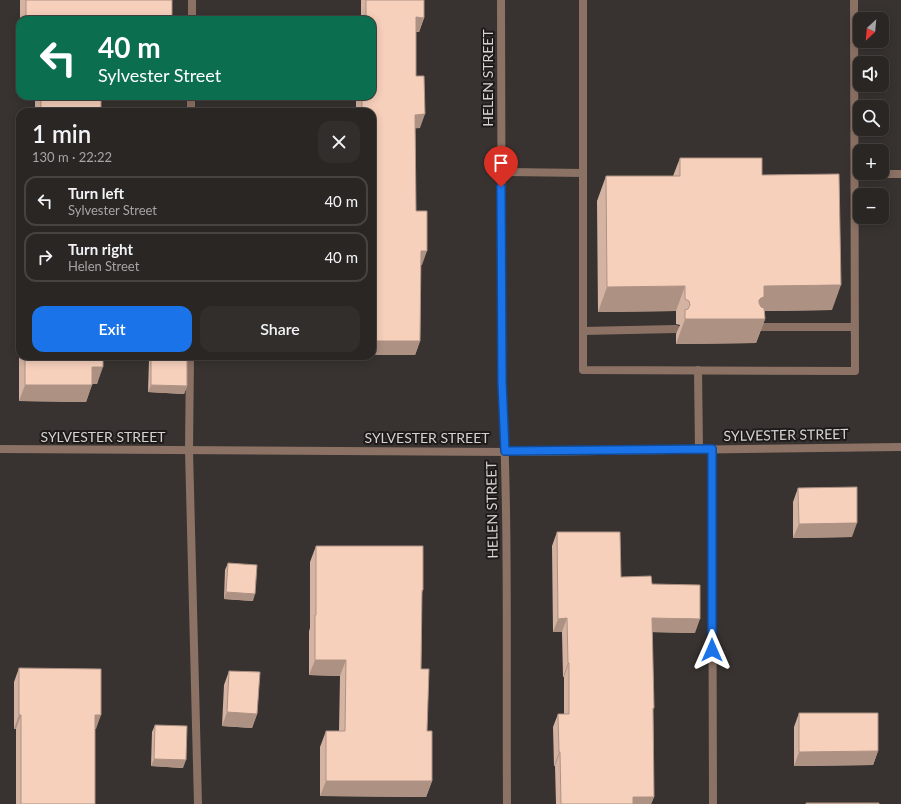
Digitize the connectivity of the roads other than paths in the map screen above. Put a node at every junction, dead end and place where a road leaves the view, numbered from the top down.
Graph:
1 (192, 0) edge
2 (501, 0) edge
3 (583, 0) edge
4 (854, 0) edge
5 (192, 16) edge
6 (855, 144) edge
7 (501, 172) junction
8 (583, 173) junction
9 (889, 174) edge
10 (901, 174) edge
11 (855, 180) edge
12 (855, 326) junction
13 (756, 327) edge
14 (583, 330) junction
15 (676, 330) dead end
16 (190, 360) edge
17 (698, 370) junction
18 (901, 447) edge
19 (0, 449) edge
20 (712, 449) junction
21 (189, 450) junction
22 (699, 450) junction
23 (505, 451) junction
24 (198, 804) edge
25 (507, 804) edge
26 (712, 804) edge

1 - 5 street
2 - 7 street, HELEN STREET
3 - 8 street
4 - 6 street
7 - 8 street
7 - 23 street, HELEN STREET
8 - 14 street
9 - 10 street
11 - 12 street
12 - 13 street
12 - 17 street
14 - 15 street
14 - 17 street
16 - 21 street
17 - 22 street
18 - 20 street, SYLVESTER STREET
19 - 21 street, SYLVESTER STREET
20 - 22 street, SYLVESTER STREET
20 - 26 street
21 - 23 street, SYLVESTER STREET
21 - 24 street
22 - 23 street, SYLVESTER STREET
23 - 25 street, HELEN STREET

